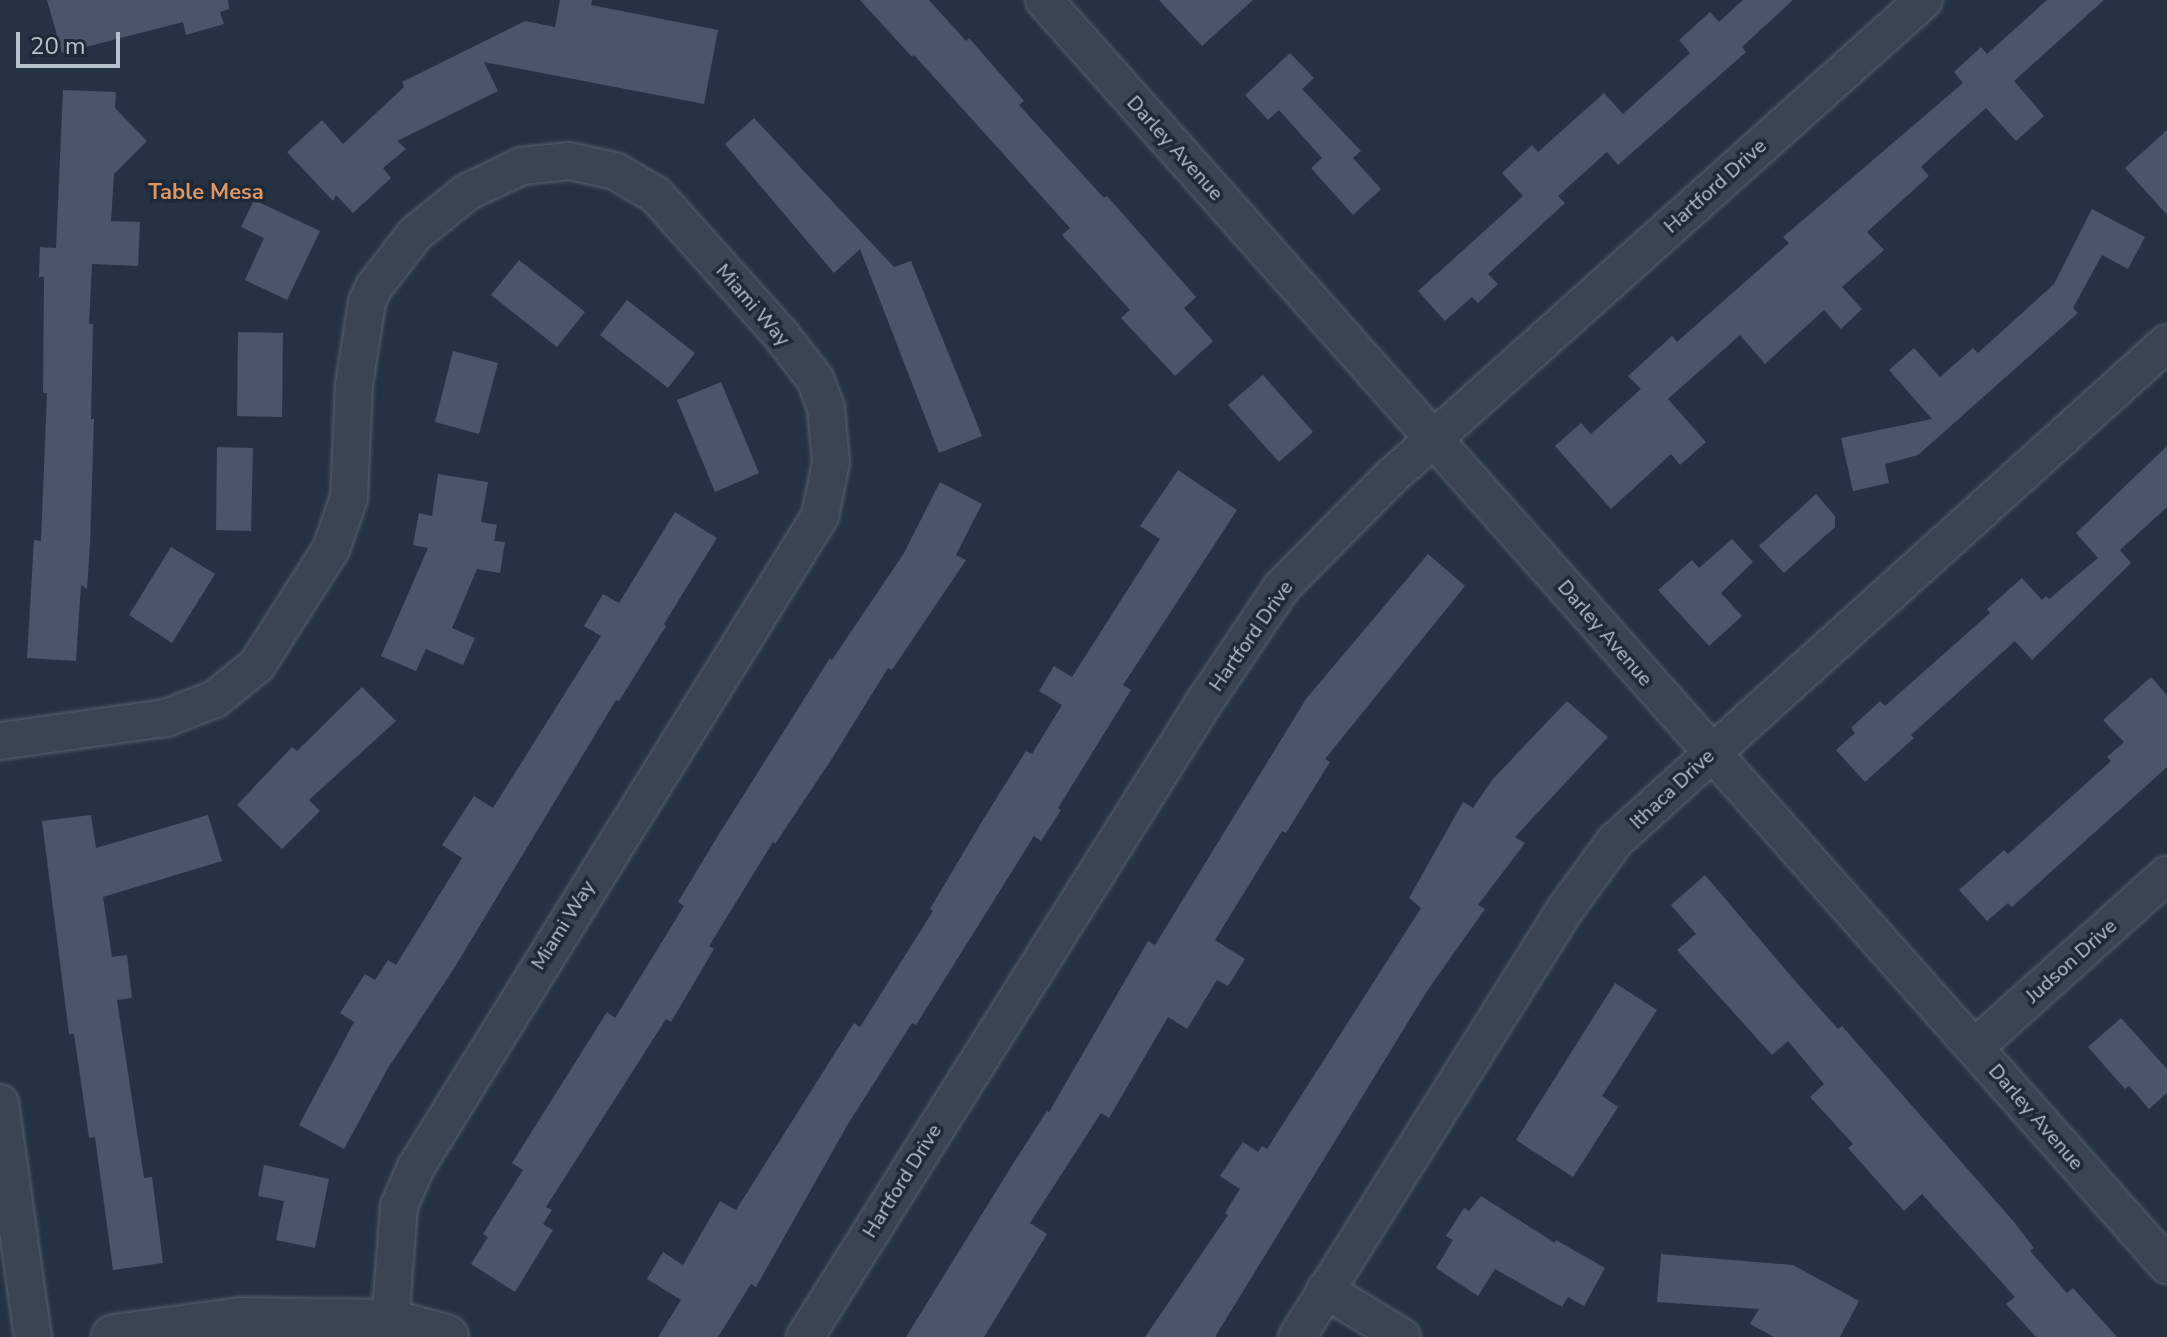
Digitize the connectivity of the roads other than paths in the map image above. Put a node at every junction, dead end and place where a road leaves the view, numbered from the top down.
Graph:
1 (1044, 0) edge
2 (1924, 0) edge
3 (2167, 343) edge
4 (1433, 439) junction
5 (0, 741) edge
6 (1712, 753) junction
7 (2167, 875) edge
8 (1975, 1047) junction
9 (0, 1103) edge
10 (2167, 1265) edge
11 (1325, 1290) junction
12 (390, 1322) junction
13 (33, 1337) edge
14 (114, 1337) edge
15 (446, 1337) edge
16 (805, 1337) edge
17 (1297, 1337) edge
18 (1402, 1337) edge

1 - 4 street, Darley Avenue
2 - 4 street, Hartford Drive
3 - 6 street, Ithaca Drive
4 - 6 street, Darley Avenue
4 - 16 street, Hartford Drive
5 - 12 street, Miami Way
6 - 8 street, Darley Avenue
6 - 11 street, Ithaca Drive
7 - 8 street, Judson Drive
8 - 10 street, Darley Avenue
9 - 13 street
11 - 17 street, Ithaca Drive
11 - 18 street
12 - 14 street
12 - 15 street

